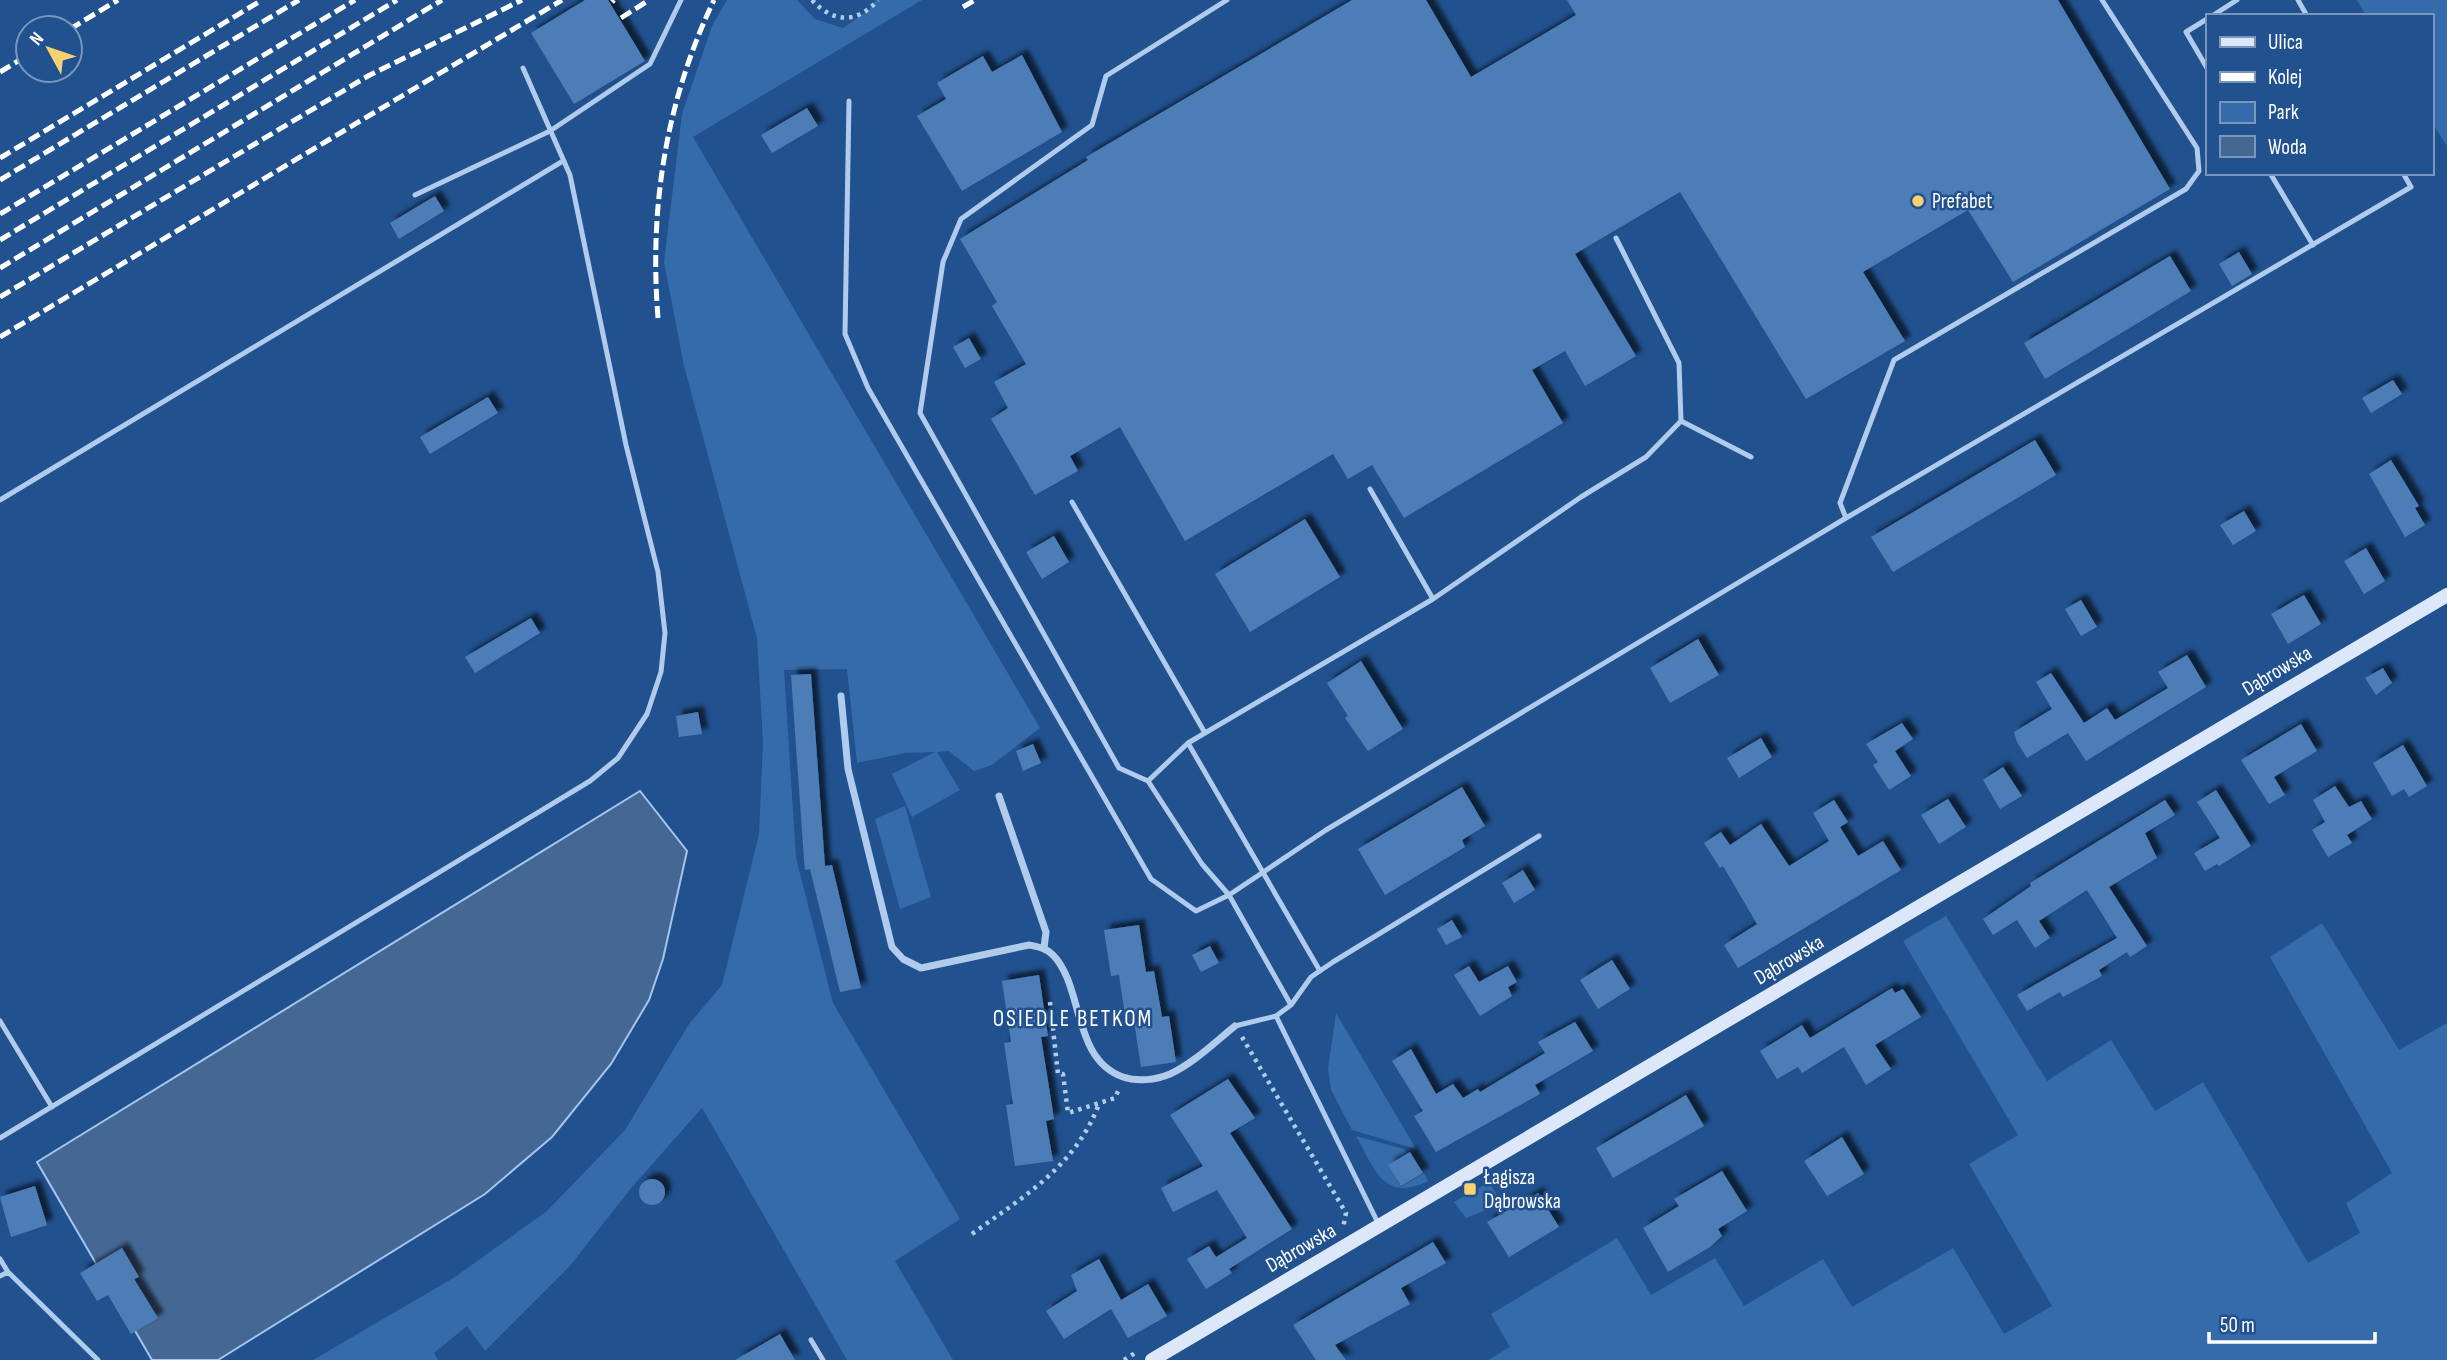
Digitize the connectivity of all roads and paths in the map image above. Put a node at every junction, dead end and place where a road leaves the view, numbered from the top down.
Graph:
1 (681, 0) edge
2 (812, 0) edge
3 (878, 0) edge
4 (1227, 0) edge
5 (2102, 0) edge
6 (2237, 0) edge
7 (2215, 14) edge
8 (2206, 20) edge
9 (2206, 66) edge
10 (523, 68) dead end
11 (849, 101) dead end
12 (550, 131) junction
13 (563, 161) junction
14 (2271, 175) edge
15 (2404, 175) edge
16 (415, 195) dead end
17 (1616, 238) dead end
18 (2313, 245) junction
19 (1681, 421) junction
20 (1751, 457) dead end
21 (1370, 489) dead end
22 (0, 500) edge
23 (1072, 502) dead end
24 (1846, 518) junction
25 (2447, 595) edge
26 (1433, 599) junction
27 (841, 696) dead end
28 (1205, 733) junction
29 (1188, 743) junction
30 (1148, 781) junction
31 (999, 796) dead end
32 (1539, 836) dead end
33 (1264, 869) junction
34 (1229, 895) junction
35 (1044, 948) junction
36 (1320, 971) junction
37 (1049, 1002) dead end
38 (1291, 1005) junction
39 (1276, 1016) junction
40 (0, 1021) edge
41 (1235, 1026) junction
42 (1125, 1077) junction
43 (1099, 1103) junction
44 (52, 1107) junction
45 (0, 1138) edge
46 (1379, 1226) junction
47 (1342, 1231) dead end
48 (972, 1234) dead end
49 (0, 1259) edge
50 (8, 1272) junction
51 (0, 1276) edge
52 (811, 1340) dead end
53 (98, 1360) edge
54 (823, 1360) edge
55 (1152, 1360) edge

1 - 12 lane
2 - 3 path
4 - 30 lane
5 - 24 lane
6 - 7 lane
8 - 9 lane
10 - 12 lane
11 - 34 lane
12 - 13 lane
12 - 16 lane
13 - 22 lane
13 - 44 lane
14 - 18 lane
15 - 18 lane
17 - 19 lane
18 - 24 lane
19 - 20 lane
19 - 26 lane
21 - 26 lane
23 - 28 lane
24 - 33 lane
25 - 46 street, Dąbrowska
26 - 28 lane
27 - 35 street
28 - 29 lane
29 - 30 lane
29 - 33 lane
30 - 34 lane
31 - 35 street
32 - 36 lane
33 - 34 lane
33 - 36 lane
34 - 38 lane
35 - 42 street
36 - 38 lane
37 - 43 path
38 - 39 lane
39 - 41 lane
39 - 46 lane
40 - 44 lane
41 - 42 street
41 - 47 path
42 - 43 path
43 - 48 path
44 - 45 lane
46 - 55 street, Dąbrowska
49 - 50 lane
50 - 51 lane
50 - 53 lane
52 - 54 lane

